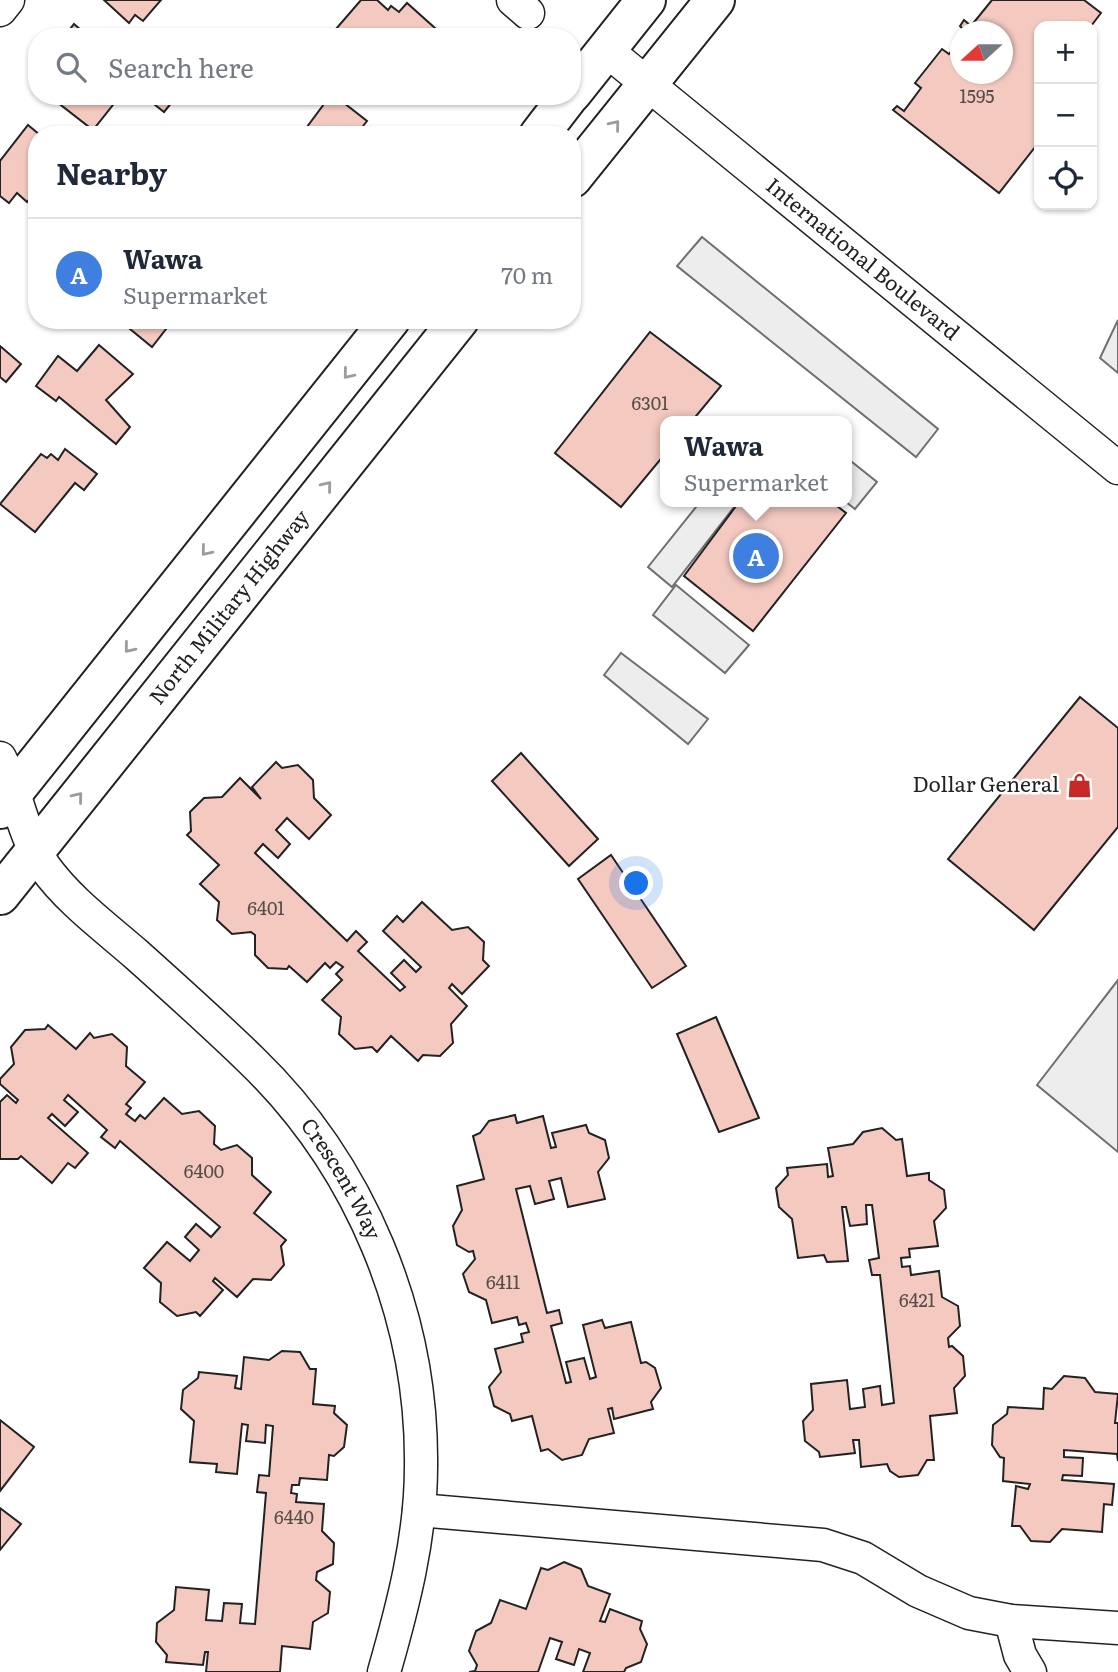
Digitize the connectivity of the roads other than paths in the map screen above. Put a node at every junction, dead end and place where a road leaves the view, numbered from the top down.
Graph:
1 (8, 0) edge
2 (646, 0) edge
3 (715, 0) edge
4 (0, 10) edge
5 (606, 50) junction
6 (581, 81) edge
7 (648, 84) junction
8 (562, 105) edge
9 (546, 126) edge
10 (581, 167) edge
11 (383, 329) edge
12 (452, 329) edge
13 (1118, 468) edge
14 (0, 758) edge
15 (4, 797) edge
16 (35, 851) junction
17 (0, 895) edge
18 (419, 1510) junction
19 (1011, 1621) junction
20 (1118, 1628) edge
21 (384, 1672) edge
22 (1030, 1672) edge

1 - 4 street
2 - 5 main road
3 - 7 main road
5 - 6 main road
5 - 7 street, International Boulevard
10 -> 7 main road
7 - 13 street, International Boulevard
8 - 9 main road
11 -> 15 main road
16 -> 12 main road, North Military Highway
14 - 15 street, Crescent Way
15 - 16 street, Crescent Way
16 - 17 main road, North Military Highway
16 - 18 street, Crescent Way
18 - 19 street
18 - 21 street, Crescent Way
19 - 20 street
19 - 22 street

